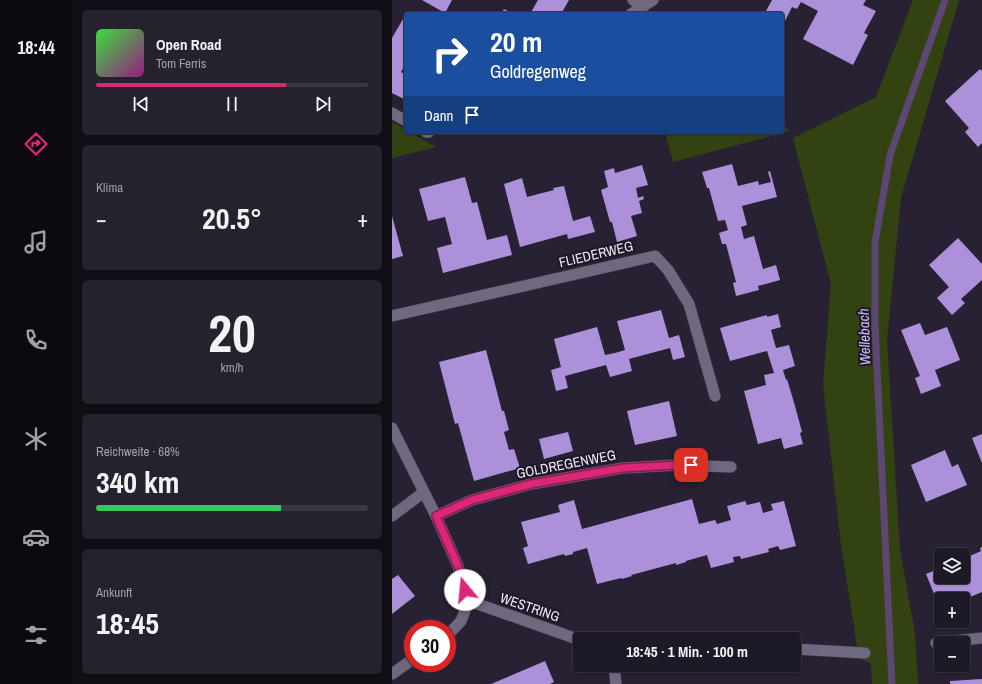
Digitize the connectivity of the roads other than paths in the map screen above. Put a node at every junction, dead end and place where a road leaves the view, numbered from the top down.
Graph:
1 (633, 0) edge
2 (653, 0) edge
3 (643, 6) junction
4 (634, 12) edge
5 (392, 113) edge
6 (404, 120) edge
7 (392, 316) edge
8 (715, 396) dead end
9 (392, 428) edge
10 (731, 467) dead end
11 (424, 492) junction
12 (392, 516) edge
13 (436, 516) junction
14 (469, 602) junction
15 (456, 626) edge
16 (573, 638) edge
17 (982, 638) edge
18 (970, 640) edge
19 (801, 649) edge
20 (865, 653) dead end
21 (404, 666) edge
22 (615, 672) edge
23 (392, 674) edge
24 (616, 684) edge

1 - 3 street
2 - 3 street
3 - 4 street
5 - 6 street
7 - 8 street, FLIEDERWEG
9 - 11 street
10 - 13 street, GOLDREGENWEG
11 - 12 street
11 - 13 street
13 - 14 street
14 - 15 street
14 - 16 street, WESTRING
17 - 18 street
19 - 20 street
21 - 23 street
22 - 24 street

